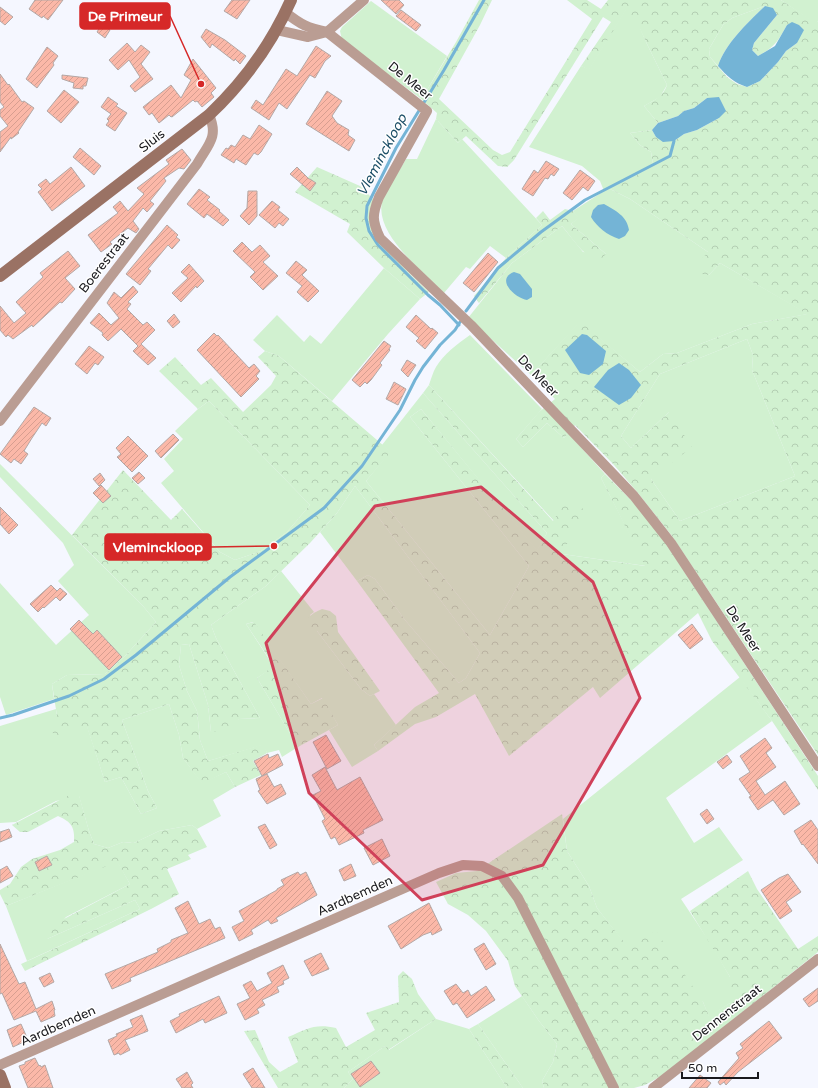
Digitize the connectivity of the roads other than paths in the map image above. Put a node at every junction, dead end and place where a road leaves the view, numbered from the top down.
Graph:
1 (291, 0) edge
2 (364, 0) edge
3 (285, 12) junction
4 (277, 30) junction
5 (327, 32) junction
6 (208, 115) junction
7 (0, 276) edge
8 (0, 421) edge
9 (818, 766) edge
10 (818, 959) edge
11 (0, 1065) edge
12 (0, 1075) edge
13 (5, 1088) edge
14 (614, 1088) edge
15 (653, 1088) edge

1 - 3 street, Sluis
2 - 5 street
3 - 4 street, Sluis
3 - 5 street
4 - 5 street
4 - 6 street, Sluis
5 - 9 street, De Meer
6 - 7 street, Sluis
6 - 8 street, Boerestraat
10 - 15 street, Dennenstraat
11 - 14 street, Aardbemden
12 - 13 street

